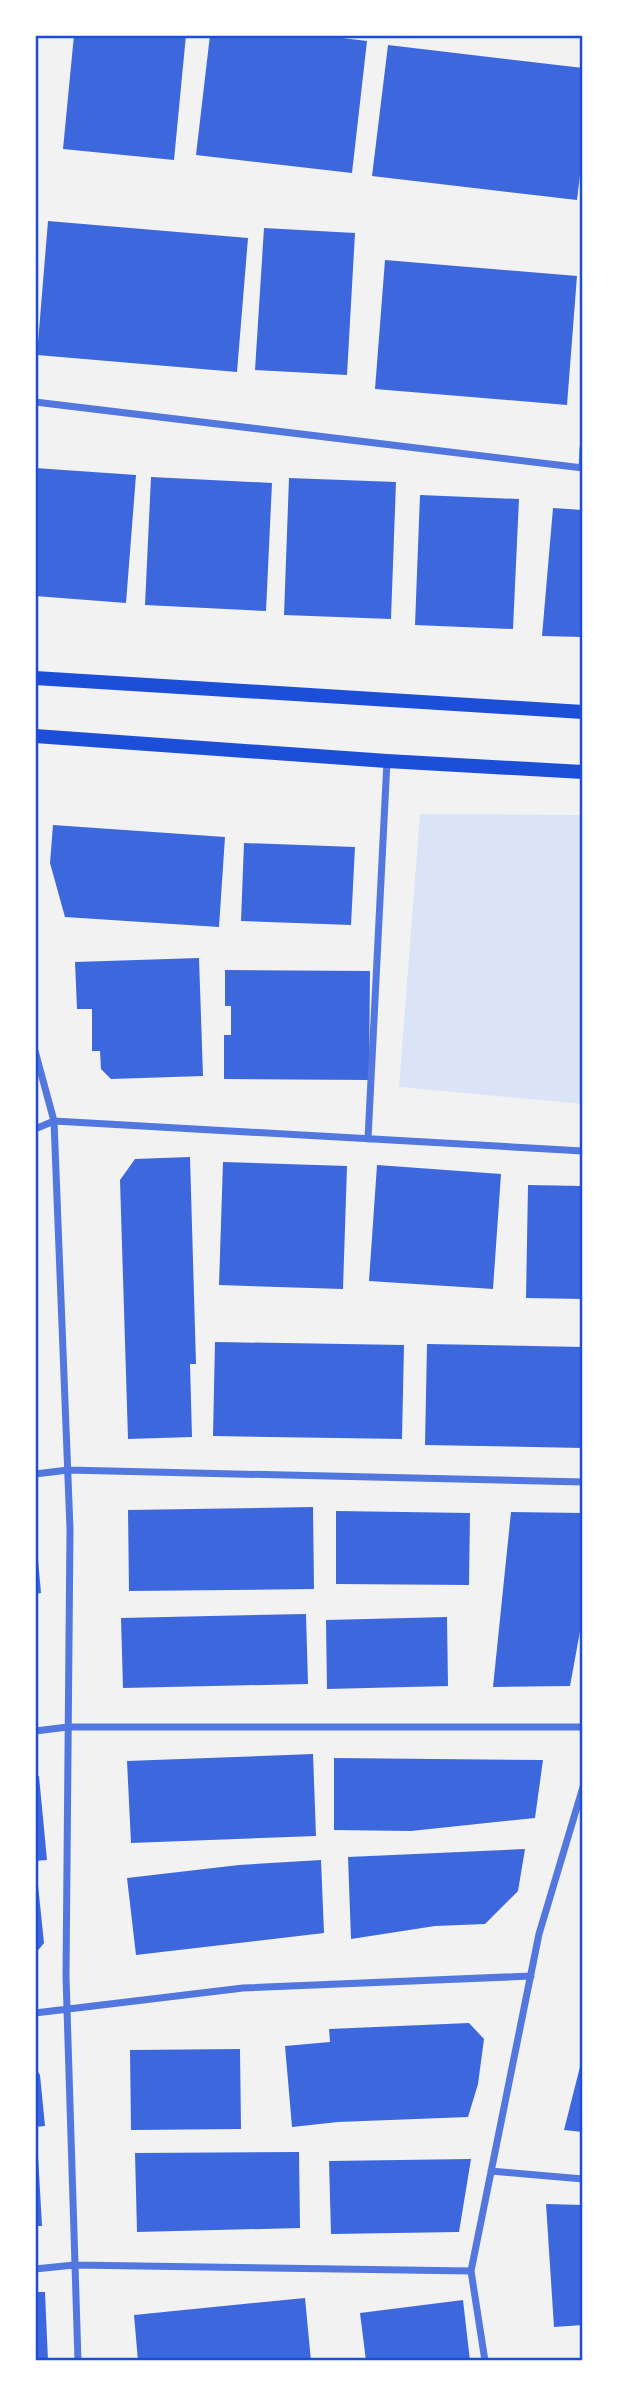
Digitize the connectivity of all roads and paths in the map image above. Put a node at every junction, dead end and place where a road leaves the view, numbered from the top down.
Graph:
1 (35, 402) edge
2 (583, 448) edge
3 (582, 468) edge
4 (35, 678) edge
5 (583, 712) edge
6 (35, 736) edge
7 (387, 761) junction
8 (583, 772) edge
9 (35, 1051) edge
10 (54, 1121) junction
11 (35, 1129) edge
12 (368, 1139) junction
13 (583, 1151) edge
14 (68, 1470) junction
15 (35, 1474) edge
16 (583, 1482) edge
17 (68, 1727) junction
18 (583, 1727) edge
19 (35, 1731) edge
20 (583, 1787) edge
21 (531, 1976) junction
22 (66, 2010) junction
23 (35, 2012) edge
24 (491, 2171) junction
25 (583, 2179) edge
26 (75, 2265) junction
27 (35, 2269) edge
28 (471, 2271) junction
29 (78, 2361) edge
30 (485, 2361) edge

1 - 3 street
2 - 3 street
4 - 5 main road
6 - 7 main road
7 - 8 main road
7 - 12 street
9 - 10 street
10 - 11 street
10 - 12 street
10 - 14 street
12 - 13 street
14 - 15 street
14 - 16 street
14 - 17 street
17 - 18 street
17 - 19 street
17 - 22 street
20 - 21 street
21 - 22 street
21 - 24 street
22 - 23 street
22 - 26 street
24 - 25 street
24 - 28 street
26 - 27 street
26 - 28 street
26 - 29 street
28 - 30 street

